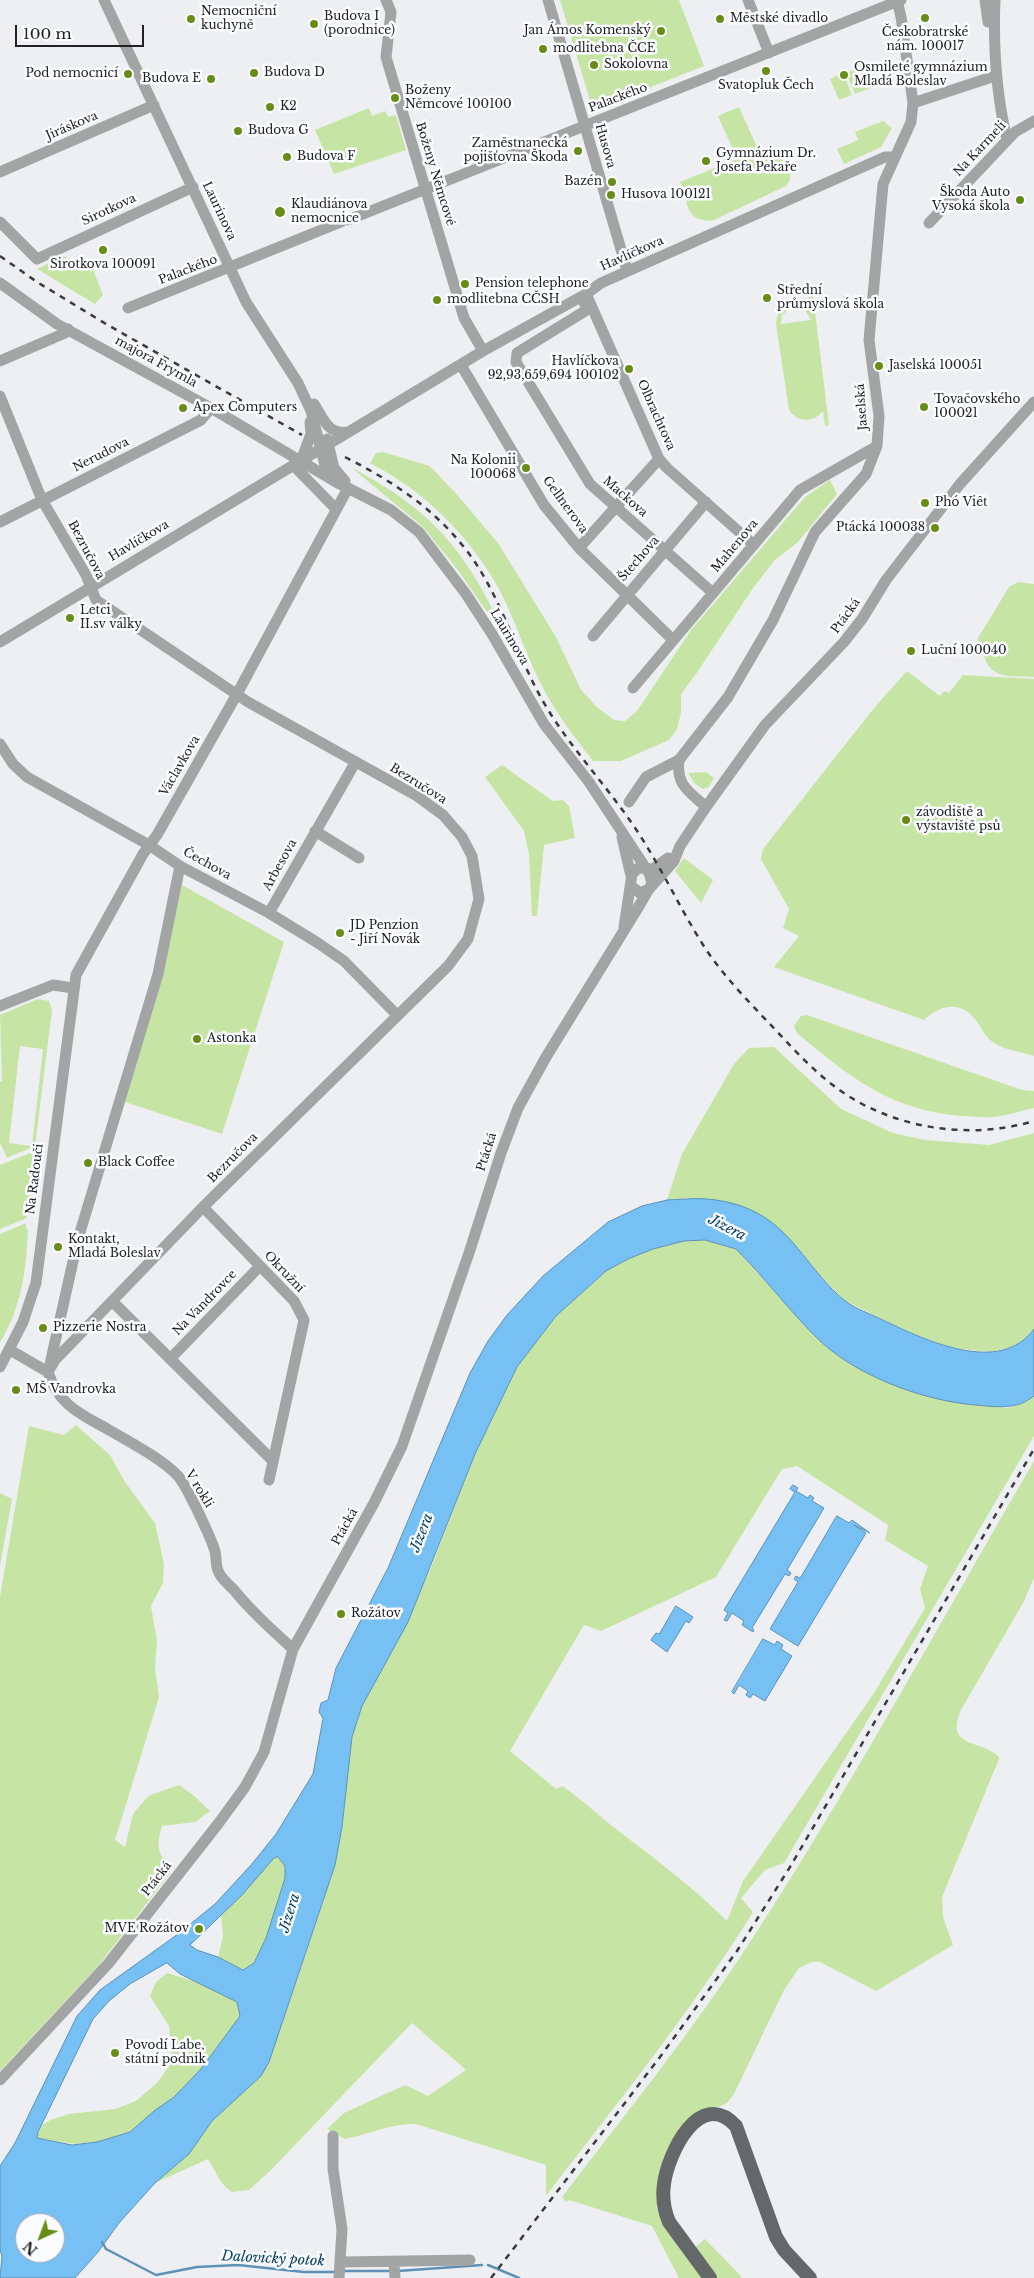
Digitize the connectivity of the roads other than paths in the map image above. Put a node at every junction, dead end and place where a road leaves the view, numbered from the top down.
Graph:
1 (104, 0) edge
2 (386, 0) edge
3 (548, 0) edge
4 (748, 0) edge
5 (899, 0) edge
6 (985, 0) edge
7 (994, 0) edge
8 (993, 46) junction
9 (769, 53) junction
10 (995, 76) junction
11 (913, 103) junction
12 (154, 105) junction
13 (1034, 121) edge
14 (585, 126) junction
15 (1007, 140) junction
16 (895, 157) junction
17 (0, 172) edge
18 (193, 187) junction
19 (426, 189) junction
20 (0, 222) edge
21 (929, 223) dead end
22 (230, 268) junction
23 (627, 270) junction
24 (0, 283) edge
25 (583, 296) junction
26 (128, 308) dead end
27 (68, 329) junction
28 (483, 351) junction
29 (0, 361) edge
30 (461, 365) junction
31 (298, 383) junction
32 (0, 396) edge
33 (303, 396) junction
34 (1034, 402) edge
35 (211, 408) junction
36 (321, 415) junction
37 (347, 434) junction
38 (877, 446) junction
39 (324, 447) junction
40 (659, 459) junction
41 (332, 460) junction
42 (297, 463) junction
43 (336, 482) junction
44 (348, 488) junction
45 (360, 493) junction
46 (42, 500) junction
47 (706, 502) junction
48 (617, 507) junction
49 (336, 509) junction
50 (0, 522) edge
51 (754, 545) junction
52 (579, 548) junction
53 (665, 550) junction
54 (91, 586) junction
55 (713, 593) junction
56 (626, 595) junction
57 (593, 636) dead end
58 (673, 640) junction
59 (0, 642) edge
60 (633, 688) dead end
61 (237, 694) junction
62 (0, 744) edge
63 (679, 760) junction
64 (355, 763) junction
65 (629, 802) dead end
66 (706, 807) junction
67 (619, 828) junction
68 (315, 831) junction
69 (149, 845) junction
70 (680, 846) junction
71 (359, 858) dead end
72 (180, 866) junction
73 (647, 869) junction
74 (632, 881) junction
75 (649, 889) junction
76 (269, 913) junction
77 (624, 933) junction
78 (73, 988) junction
79 (0, 1006) edge
80 (397, 1015) junction
81 (203, 1207) junction
82 (260, 1266) junction
83 (113, 1302) junction
84 (10, 1350) junction
85 (170, 1359) junction
86 (0, 1367) edge
87 (48, 1372) junction
88 (272, 1460) junction
89 (269, 1480) dead end
90 (293, 1649) junction
91 (0, 2080) edge
92 (333, 2136) dead end
93 (470, 2260) dead end
94 (341, 2262) junction
95 (394, 2263) junction
96 (339, 2278) edge
97 (395, 2278) edge
98 (710, 2278) edge
99 (810, 2278) edge

1 - 12 street, Laurinova
2 - 19 street, Boženy Němcové
3 - 14 street, Husova
4 - 9 street
5 - 9 street, Palackého
5 - 11 street, Jaselská
6 - 8 street
7 - 8 street
8 - 10 street
9 - 14 street, Palackého
10 - 11 street
10 - 15 street
11 - 16 street, Jaselská
12 - 17 street, Jiráskova
12 - 18 street, Laurinova
13 - 15 street, Na Karmeli
14 - 19 street, Palackého
14 - 23 street, Husova
15 - 21 street, Na Karmeli
16 - 23 street, Havlíčkova
16 - 38 street, Jaselská
18 - 20 street, Sirotkova
18 - 22 street, Laurinova
19 - 22 street, Palackého
19 - 28 street, Boženy Němcové
22 - 26 street, Palackého
22 - 31 street, Laurinova
23 - 25 street, Havlíčkova
24 - 27 street, majora Frymla
25 - 28 street, Havlíčkova
25 - 40 street, Olbrachtova
25 - 48 street, Mackova
27 - 29 street
27 - 35 street, majora Frymla
28 - 30 street, Havlíčkova
30 - 37 street, Havlíčkova
30 - 52 street, Gellnerova
31 - 33 street, Laurinova
31 - 36 street
32 - 46 street, Bezručova
33 - 39 street, Laurinova
33 - 42 street
34 - 66 street, Ptácká
35 - 42 street, majora Frymla
35 - 46 street, Nerudova
36 - 37 street
36 - 39 street
37 - 39 street, Havlíčkova
37 - 41 street
38 - 51 street, Mahenova
38 - 63 street, Jaselská
39 - 41 street
39 - 42 street, Havlíčkova
39 - 43 street
40 - 47 street, Olbrachtova
40 - 48 street
41 - 45 street
42 - 43 street, Laurinova
42 - 49 street
42 - 54 street, Havlíčkova
43 - 44 street, Laurinova
44 - 45 street, Laurinova
44 - 49 street, Václavkova
45 - 67 street, Laurinova
46 - 50 street, Nerudova
46 - 54 street, Bezručova
47 - 51 street, Olbrachtova
47 - 53 street, Štechova
48 - 52 street
48 - 53 street, Mackova
49 - 61 street, Václavkova
51 - 55 street, Mahenova
52 - 56 street, Gellnerova
53 - 55 street, Mackova
53 - 56 street, Štechova
54 - 59 street, Havlíčkova
54 - 61 street, Bezručova
55 - 58 street, Mahenova
56 - 57 street, Štechova
56 - 58 street, Gellnerova
58 - 60 street, Mahenova
61 - 64 street, Bezručova
61 - 69 street, Václavkova
62 - 69 street, Čechova
63 - 65 street, Jaselská
63 - 66 street
64 - 68 street, Arbesova
64 - 80 street, Bezručova
66 - 70 street, Ptácká
67 - 73 street, Laurinova
67 - 74 street, Laurinova
68 - 71 street
68 - 76 street, Arbesova
69 - 72 street, Čechova
69 - 78 street, Václavkova
70 - 73 street, Ptácká
70 - 75 street, Ptácká
72 - 76 street, Čechova
72 - 87 street
73 - 74 street
73 - 75 street
74 - 75 street
74 - 77 street, Ptácká
75 - 77 street, Ptácká
76 - 80 street, Čechova
77 - 90 street, Ptácká
78 - 79 street
78 - 84 street, Na Radouči
80 - 81 street, Bezručova
81 - 82 street, Okružní
81 - 83 street, Bezručova
82 - 85 street, Na Vandrovce
82 - 88 street, Okružní
83 - 85 street
83 - 87 street, Bezručova
84 - 86 street, Na Radouči
84 - 87 street
85 - 88 street
87 - 90 street, V rokli
88 - 89 street, Okružní
90 - 91 street, Ptácká
92 - 94 street
93 - 95 street
94 - 95 street
94 - 96 street
95 - 97 street
98 - 99 main road

